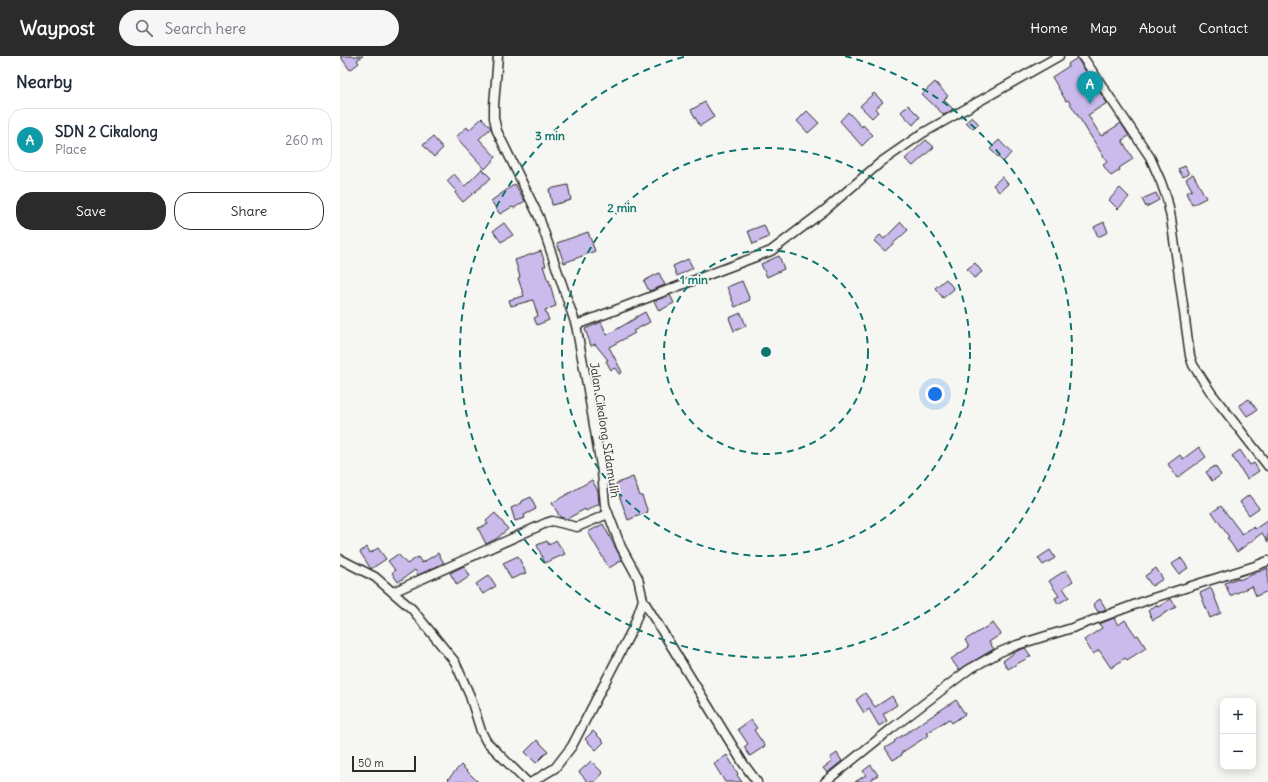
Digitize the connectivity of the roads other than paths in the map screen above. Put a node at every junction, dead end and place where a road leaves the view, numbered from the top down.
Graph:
1 (498, 56) edge
2 (1059, 56) edge
3 (1082, 56) edge
4 (576, 325) junction
5 (1268, 466) edge
6 (608, 514) junction
7 (340, 559) edge
8 (1268, 560) edge
9 (393, 592) junction
10 (643, 600) junction
11 (527, 782) edge
12 (532, 782) edge
13 (758, 782) edge
14 (826, 782) edge

1 - 4 street, Jalan Cikalong SIdamulih
2 - 4 street
3 - 5 street
4 - 6 street, Jalan Cikalong SIdamulih
6 - 9 street
6 - 10 street, Jalan Cikalong SIdamulih
7 - 9 street
8 - 14 street
9 - 11 street
10 - 12 street
10 - 13 street

